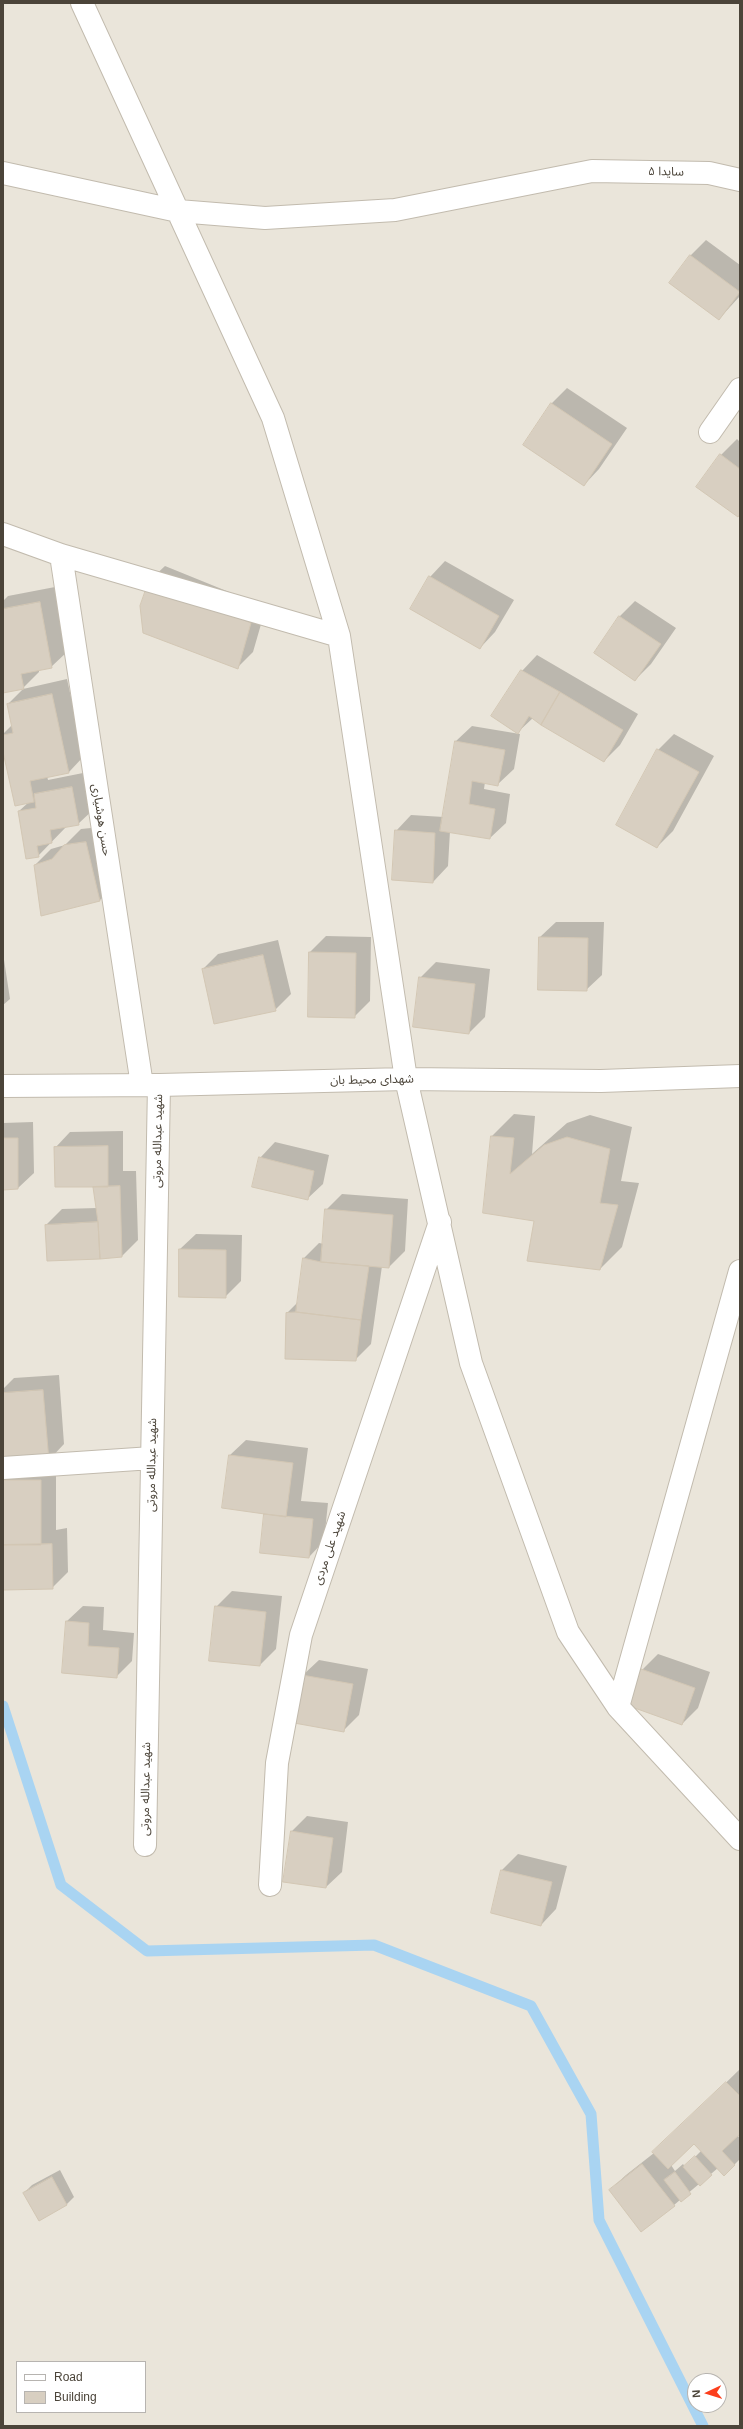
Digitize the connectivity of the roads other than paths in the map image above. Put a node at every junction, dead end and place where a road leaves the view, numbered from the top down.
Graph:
1 (82, 3) edge
2 (3, 173) edge
3 (740, 180) edge
4 (178, 211) junction
5 (740, 389) edge
6 (710, 432) dead end
7 (3, 534) edge
8 (61, 555) junction
9 (339, 636) junction
10 (740, 1076) edge
11 (406, 1079) junction
12 (151, 1085) junction
13 (3, 1086) edge
14 (440, 1222) junction
15 (740, 1271) edge
16 (152, 1458) junction
17 (3, 1468) edge
18 (618, 1707) junction
19 (740, 1839) edge
20 (145, 1845) dead end
21 (270, 1885) dead end

1 - 4 street
2 - 4 street, سایدا ۵
3 - 4 street, سایدا ۵
4 - 9 street
5 - 6 street
7 - 8 street
8 - 9 street
8 - 12 street, حسن هوشیاری
9 - 11 street
10 - 11 street, شهدای محیط بان
11 - 12 street, شهدای محیط بان
11 - 14 street
12 - 13 street, شهدای محیط بان
12 - 16 street, شهید عبدالله مروتی
14 - 18 street
14 - 21 street, شهید علی مردی
15 - 18 street
16 - 17 street
16 - 20 street, شهید عبدالله مروتی
18 - 19 street

